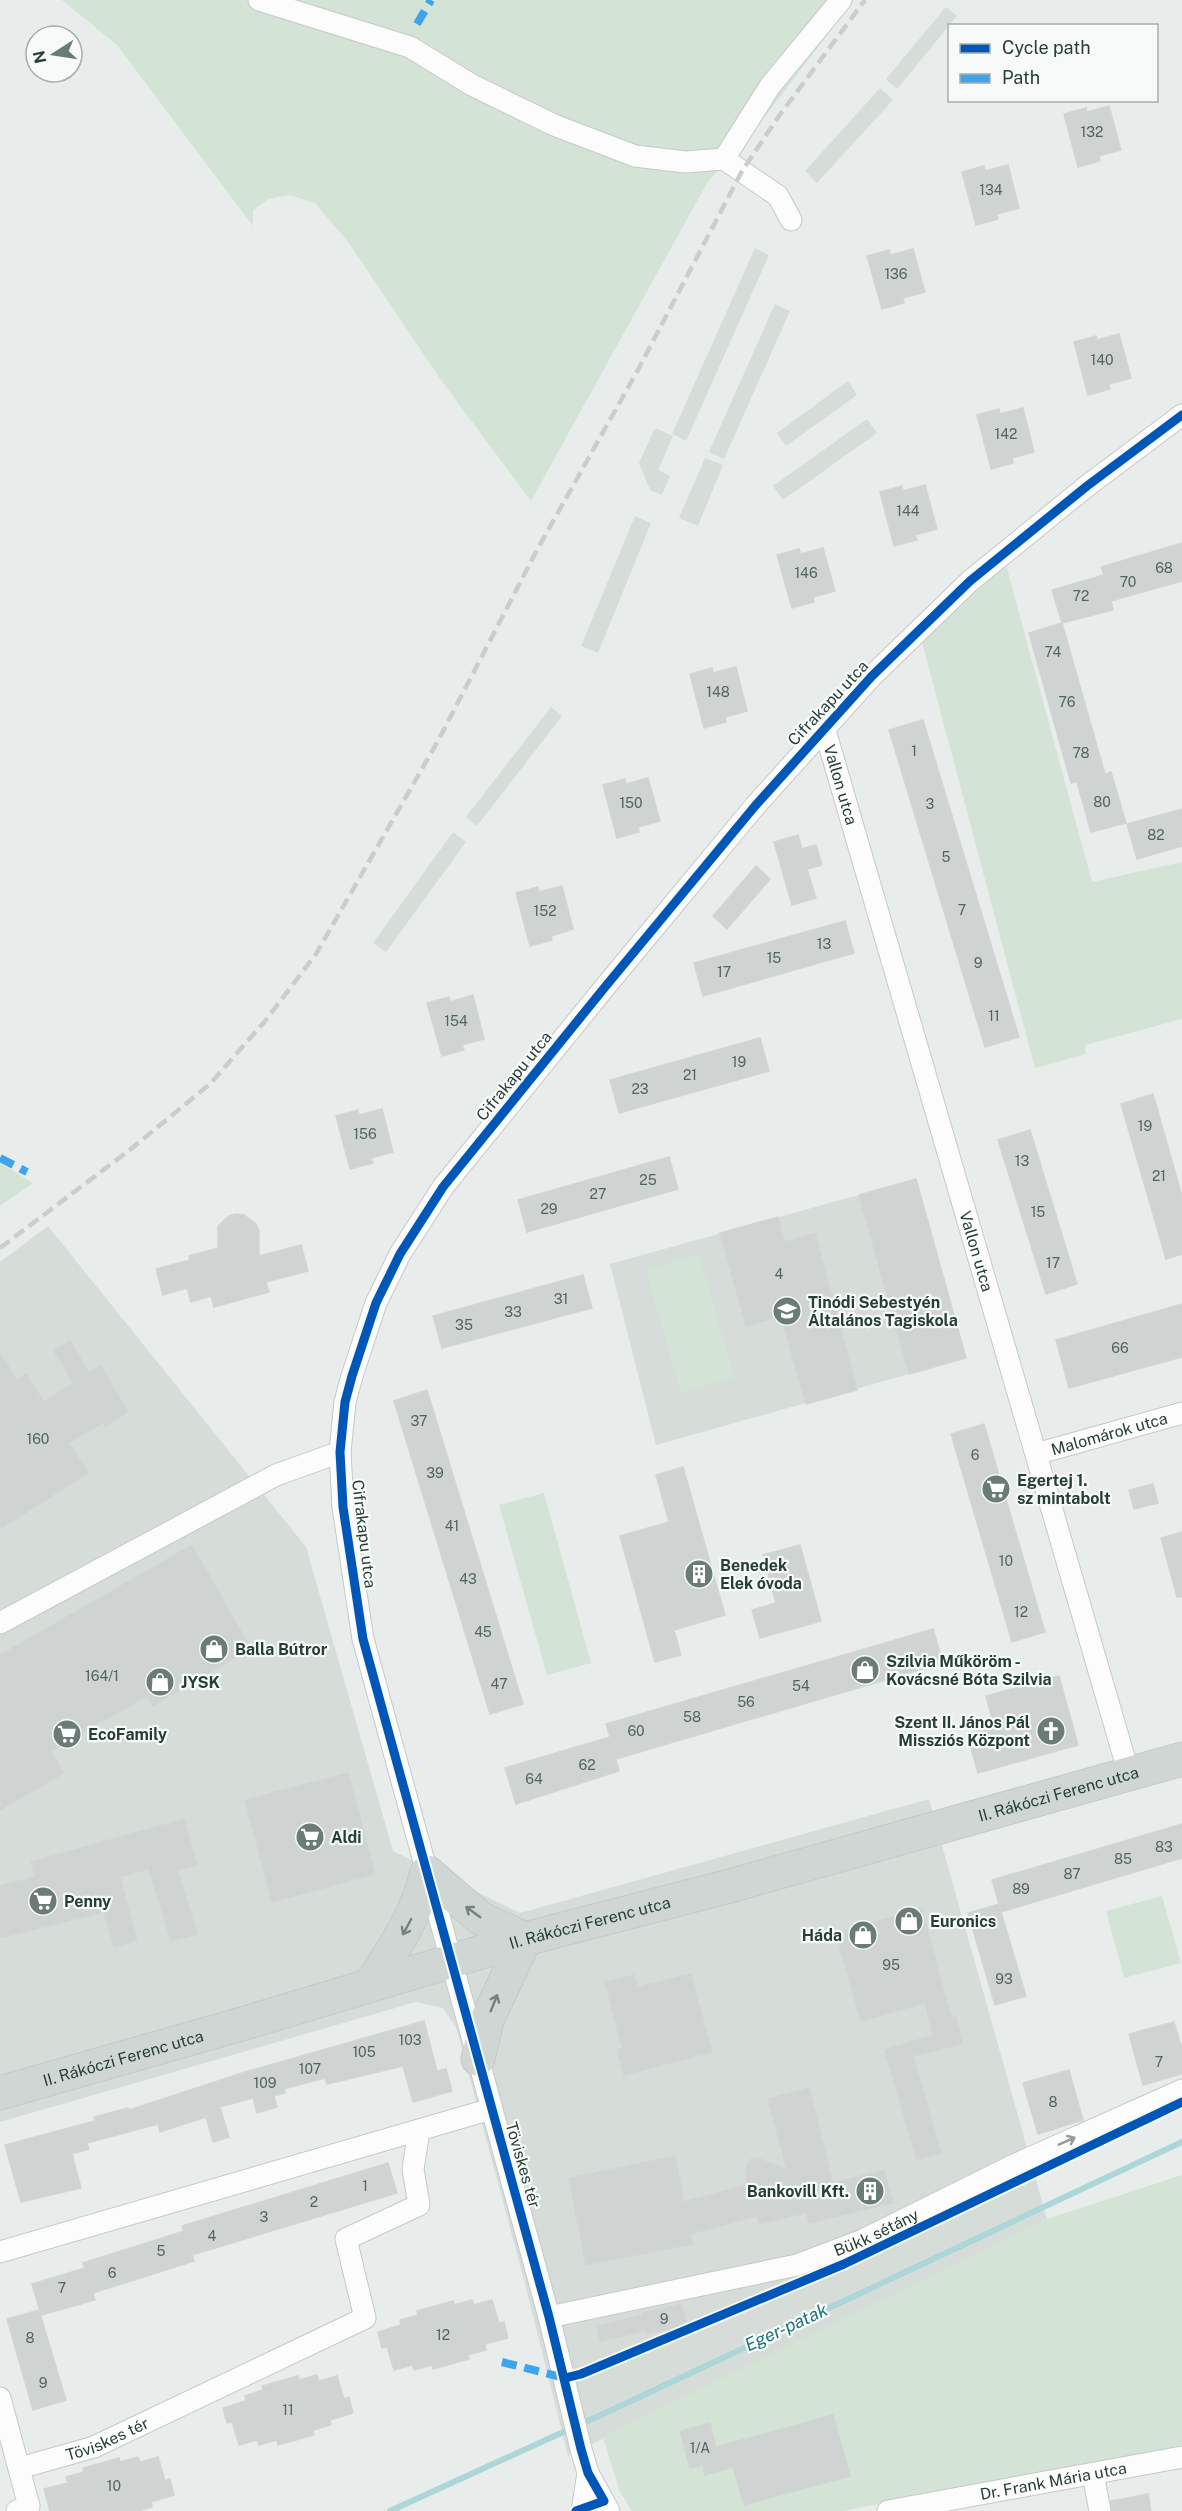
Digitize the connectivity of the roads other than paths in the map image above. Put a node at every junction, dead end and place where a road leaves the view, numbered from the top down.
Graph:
1 (258, 0) edge
2 (841, 0) edge
3 (724, 159) junction
4 (791, 220) dead end
5 (1182, 415) edge
6 (824, 727) junction
7 (1182, 1413) edge
8 (340, 1452) junction
9 (1036, 1454) junction
10 (0, 1623) edge
11 (1182, 1759) edge
12 (1129, 1774) junction
13 (427, 1872) junction
14 (525, 1939) junction
15 (451, 1961) junction
16 (370, 1985) junction
17 (478, 2060) junction
18 (1182, 2090) edge
19 (0, 2093) edge
20 (491, 2109) junction
21 (419, 2131) junction
22 (0, 2252) edge
23 (549, 2317) junction
24 (0, 2398) edge
25 (1182, 2457) edge
26 (20, 2468) junction
27 (588, 2473) junction
28 (1093, 2474) junction
29 (17, 2511) edge
30 (582, 2511) edge
31 (609, 2511) edge
32 (888, 2511) edge
33 (1100, 2511) edge

1 - 3 street
2 - 3 street
3 - 4 street
5 - 6 street, Cifrakapu utca
6 - 8 street, Cifrakapu utca
6 - 9 street, Vallon utca
7 - 9 street, Malomárok utca
8 - 10 street
8 - 13 street, Cifrakapu utca
9 - 12 street, Vallon utca
11 - 12 main road, II. Rákóczi Ferenc utca
12 - 14 main road, II. Rákóczi Ferenc utca
14 -> 13 main road
13 - 15 street, Cifrakapu utca
13 -> 16 main road
14 - 15 main road, II. Rákóczi Ferenc utca
17 -> 14 main road
15 - 16 main road, II. Rákóczi Ferenc utca
15 - 17 street, Töviskes tér
16 - 19 main road, II. Rákóczi Ferenc utca
17 - 20 street, Töviskes tér
23 -> 18 street, Bükk sétány
20 - 21 street, Töviskes tér
20 - 23 street, Töviskes tér
21 - 22 street, Töviskes tér
21 - 26 street, Töviskes tér
23 - 27 street, Töviskes tér
24 - 26 street
25 - 28 street, Dr. Frank Mária utca
26 - 29 street
27 - 30 street
27 - 31 street
28 - 32 street, Dr. Frank Mária utca
28 - 33 street

